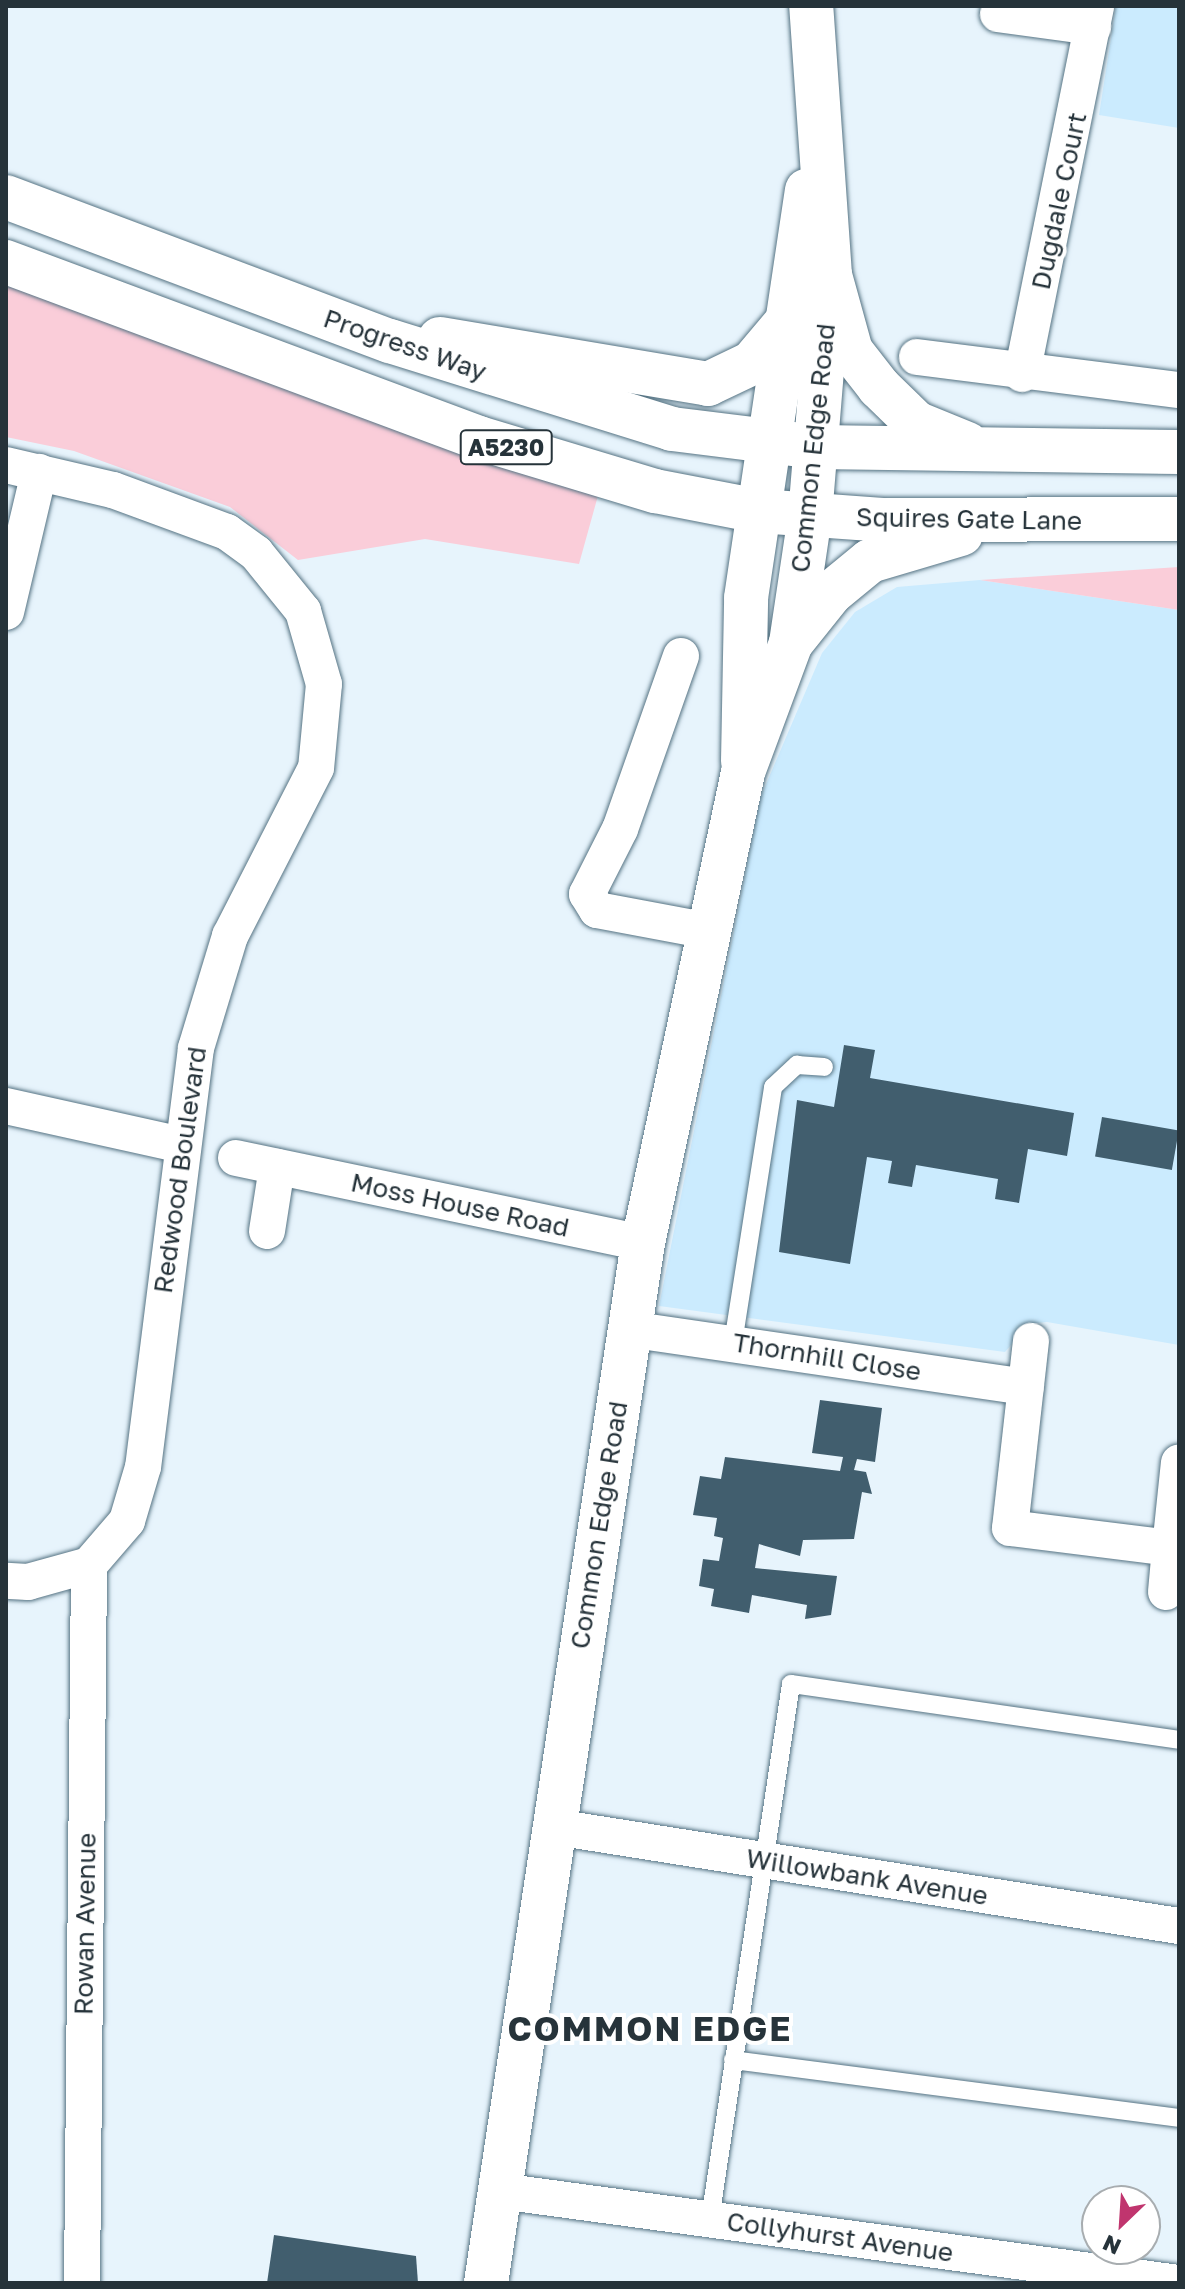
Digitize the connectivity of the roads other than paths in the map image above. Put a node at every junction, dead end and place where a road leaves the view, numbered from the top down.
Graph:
1 (811, 6) edge
2 (998, 14) dead end
3 (1094, 16) edge
4 (819, 115) junction
5 (6, 197) edge
6 (6, 262) edge
7 (830, 275) junction
8 (785, 324) junction
9 (390, 341) junction
10 (917, 357) dead end
11 (1022, 374) junction
12 (1179, 390) edge
13 (764, 444) junction
14 (816, 447) junction
15 (1179, 452) edge
16 (1016, 455) junction
17 (22, 468) edge
18 (759, 511) junction
19 (810, 516) junction
20 (1179, 519) edge
21 (990, 524) junction
22 (6, 612) edge
23 (791, 643) junction
24 (681, 656) dead end
25 (743, 772) junction
26 (709, 931) junction
27 (824, 1067) dead end
28 (6, 1106) edge
29 (178, 1144) junction
30 (236, 1158) dead end
31 (277, 1167) junction
32 (267, 1231) dead end
33 (643, 1243) junction
34 (628, 1329) junction
35 (1031, 1341) dead end
36 (733, 1343) junction
37 (1026, 1387) junction
38 (1179, 1462) edge
39 (1170, 1548) junction
40 (89, 1565) junction
41 (6, 1581) edge
42 (1166, 1592) dead end
43 (1179, 1740) edge
44 (555, 1827) junction
45 (761, 1860) junction
46 (1179, 1926) edge
47 (733, 2060) junction
48 (1179, 2118) edge
49 (500, 2191) junction
50 (710, 2219) junction
51 (82, 2283) edge
52 (486, 2283) edge
53 (1179, 2283) edge

1 - 4 main road, Common Edge Road
2 - 3 street, Dugdale Court
3 - 11 street, Dugdale Court
4 - 7 main road, Common Edge Road
4 - 8 main road, Common Edge Road
5 - 9 main road, Progress Way / A5230
6 - 18 main road, A5230
7 - 14 main road, Common Edge Road
7 - 16 main road
8 - 9 main road
8 - 13 main road, Common Edge Road
9 - 13 main road, Progress Way / A5230
10 - 11 street
11 - 12 street
13 - 14 main road, Progress Way / A5230
13 - 18 main road, Common Edge Road
14 - 16 main road, A5230
14 - 19 main road, Common Edge Road
15 - 16 main road, A5230
17 - 22 street
17 - 29 street, Redwood Boulevard
18 - 19 main road, Squires Gate Lane / A5230
18 - 25 main road, Common Edge Road
19 - 21 main road, Squires Gate Lane / A5230
19 - 23 main road, Common Edge Road
20 - 21 main road, Squires Gate Lane / A5230
21 - 23 main road
23 - 25 main road, Common Edge Road
24 - 26 street
25 - 26 main road, Common Edge Road
26 - 33 main road, Common Edge Road
27 - 36 lane
28 - 29 street
29 - 40 street, Redwood Boulevard
30 - 31 street, Moss House Road
31 - 32 street
31 - 33 street, Moss House Road
33 - 34 main road, Common Edge Road
34 - 36 street, Thornhill Close
34 - 44 main road, Common Edge Road
35 - 37 street
36 - 37 street, Thornhill Close
37 - 39 street
38 - 39 street
39 - 42 street
40 - 41 street
40 - 51 street, Rowan Avenue
43 - 45 lane
44 - 45 street, Willowbank Avenue
44 - 49 main road, Common Edge Road
45 - 46 street, Willowbank Avenue
45 - 47 lane
47 - 48 lane
47 - 50 lane
49 - 50 street, Collyhurst Avenue
49 - 52 main road, Common Edge Road
50 - 53 street, Collyhurst Avenue

